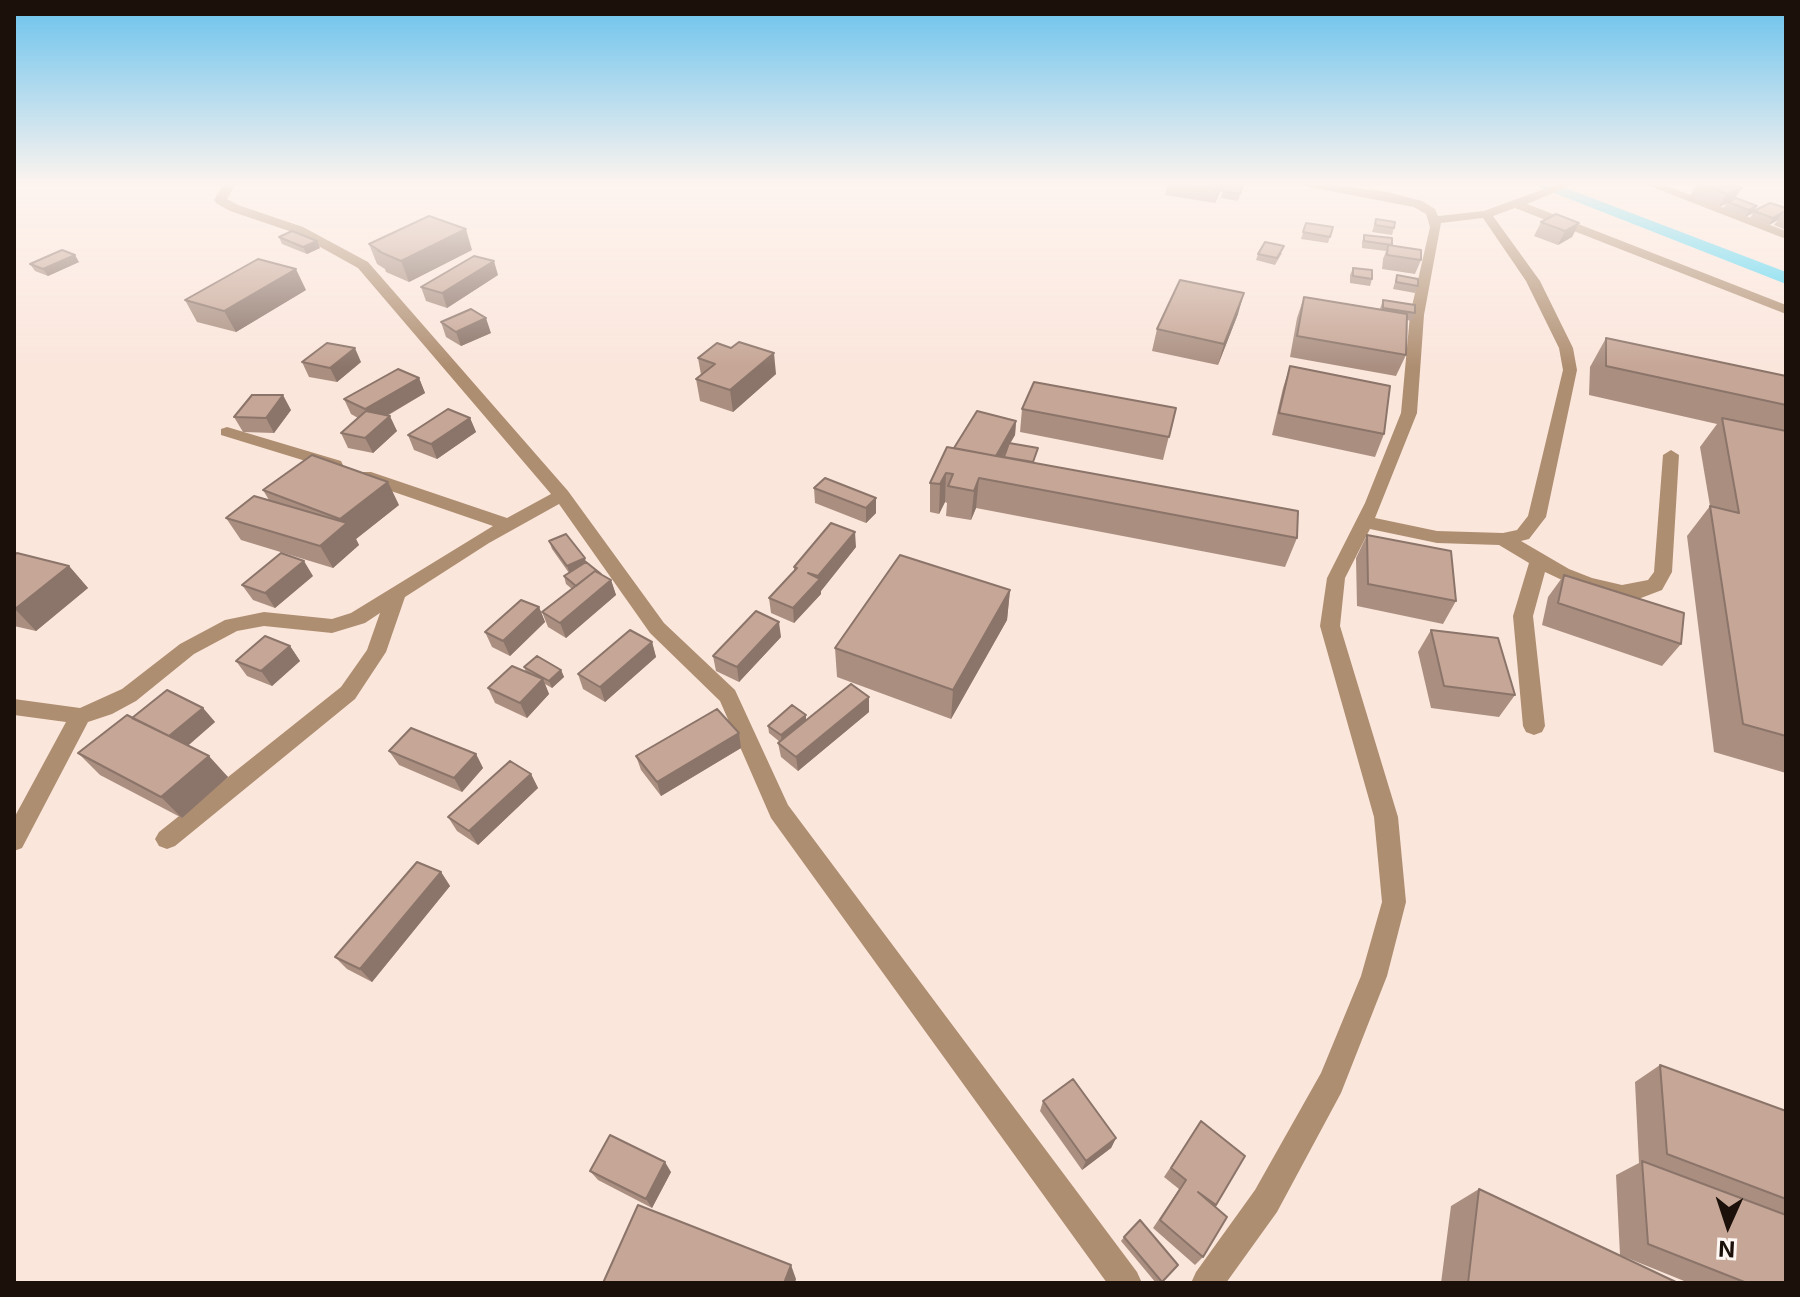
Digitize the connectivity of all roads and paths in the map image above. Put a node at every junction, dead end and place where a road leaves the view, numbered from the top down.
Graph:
1 (327, 246) edge
2 (1432, 246) edge
3 (1508, 246) edge
4 (1622, 246) edge
5 (1786, 310) edge
6 (227, 432) dead end
7 (1671, 455) dead end
8 (562, 495) junction
9 (1364, 522) junction
10 (509, 525) junction
11 (1503, 539) junction
12 (1539, 562) junction
13 (396, 596) junction
14 (14, 707) edge
15 (80, 716) junction
16 (1534, 726) dead end
17 (167, 839) dead end
18 (14, 841) edge
19 (1126, 1283) edge
20 (1207, 1283) edge

1 - 8 street
2 - 9 street
3 - 11 street
4 - 5 street
6 - 10 street
7 - 12 street
8 - 10 street
8 - 19 street
9 - 11 street
9 - 20 street
10 - 13 street
11 - 12 street
12 - 16 street
13 - 15 street
13 - 17 street
14 - 15 street
15 - 18 street

